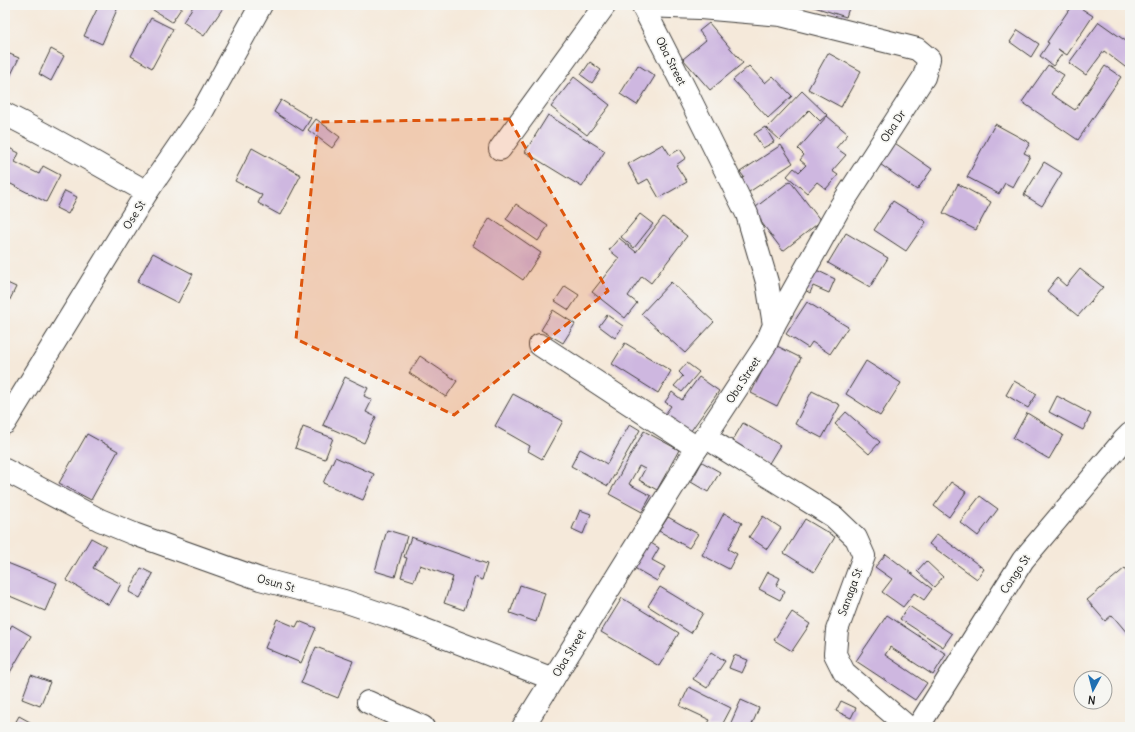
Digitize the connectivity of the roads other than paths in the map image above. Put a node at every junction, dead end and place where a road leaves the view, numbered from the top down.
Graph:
1 (261, 5) edge
2 (605, 5) edge
3 (643, 6) edge
4 (783, 10) edge
5 (5, 114) edge
6 (500, 149) dead end
7 (147, 192) junction
8 (774, 326) junction
9 (540, 345) dead end
10 (5, 423) edge
11 (1130, 434) edge
12 (701, 443) junction
13 (5, 470) edge
14 (553, 679) junction
15 (368, 702) dead end
16 (423, 727) edge
17 (523, 727) edge
18 (908, 727) edge
19 (918, 727) edge

1 - 7 street, Ose St
2 - 6 street
3 - 4 street, Oba Dr
3 - 8 street, Oba Street
4 - 8 street, Oba Dr
5 - 7 street
7 - 10 street, Ose St
8 - 12 street, Oba Street
9 - 12 street, Sanaga St
11 - 19 street, Congo St
12 - 14 street, Oba Street
12 - 18 street, Sanaga St
13 - 14 street, Osun St
14 - 17 street, Oba Street
15 - 16 street

